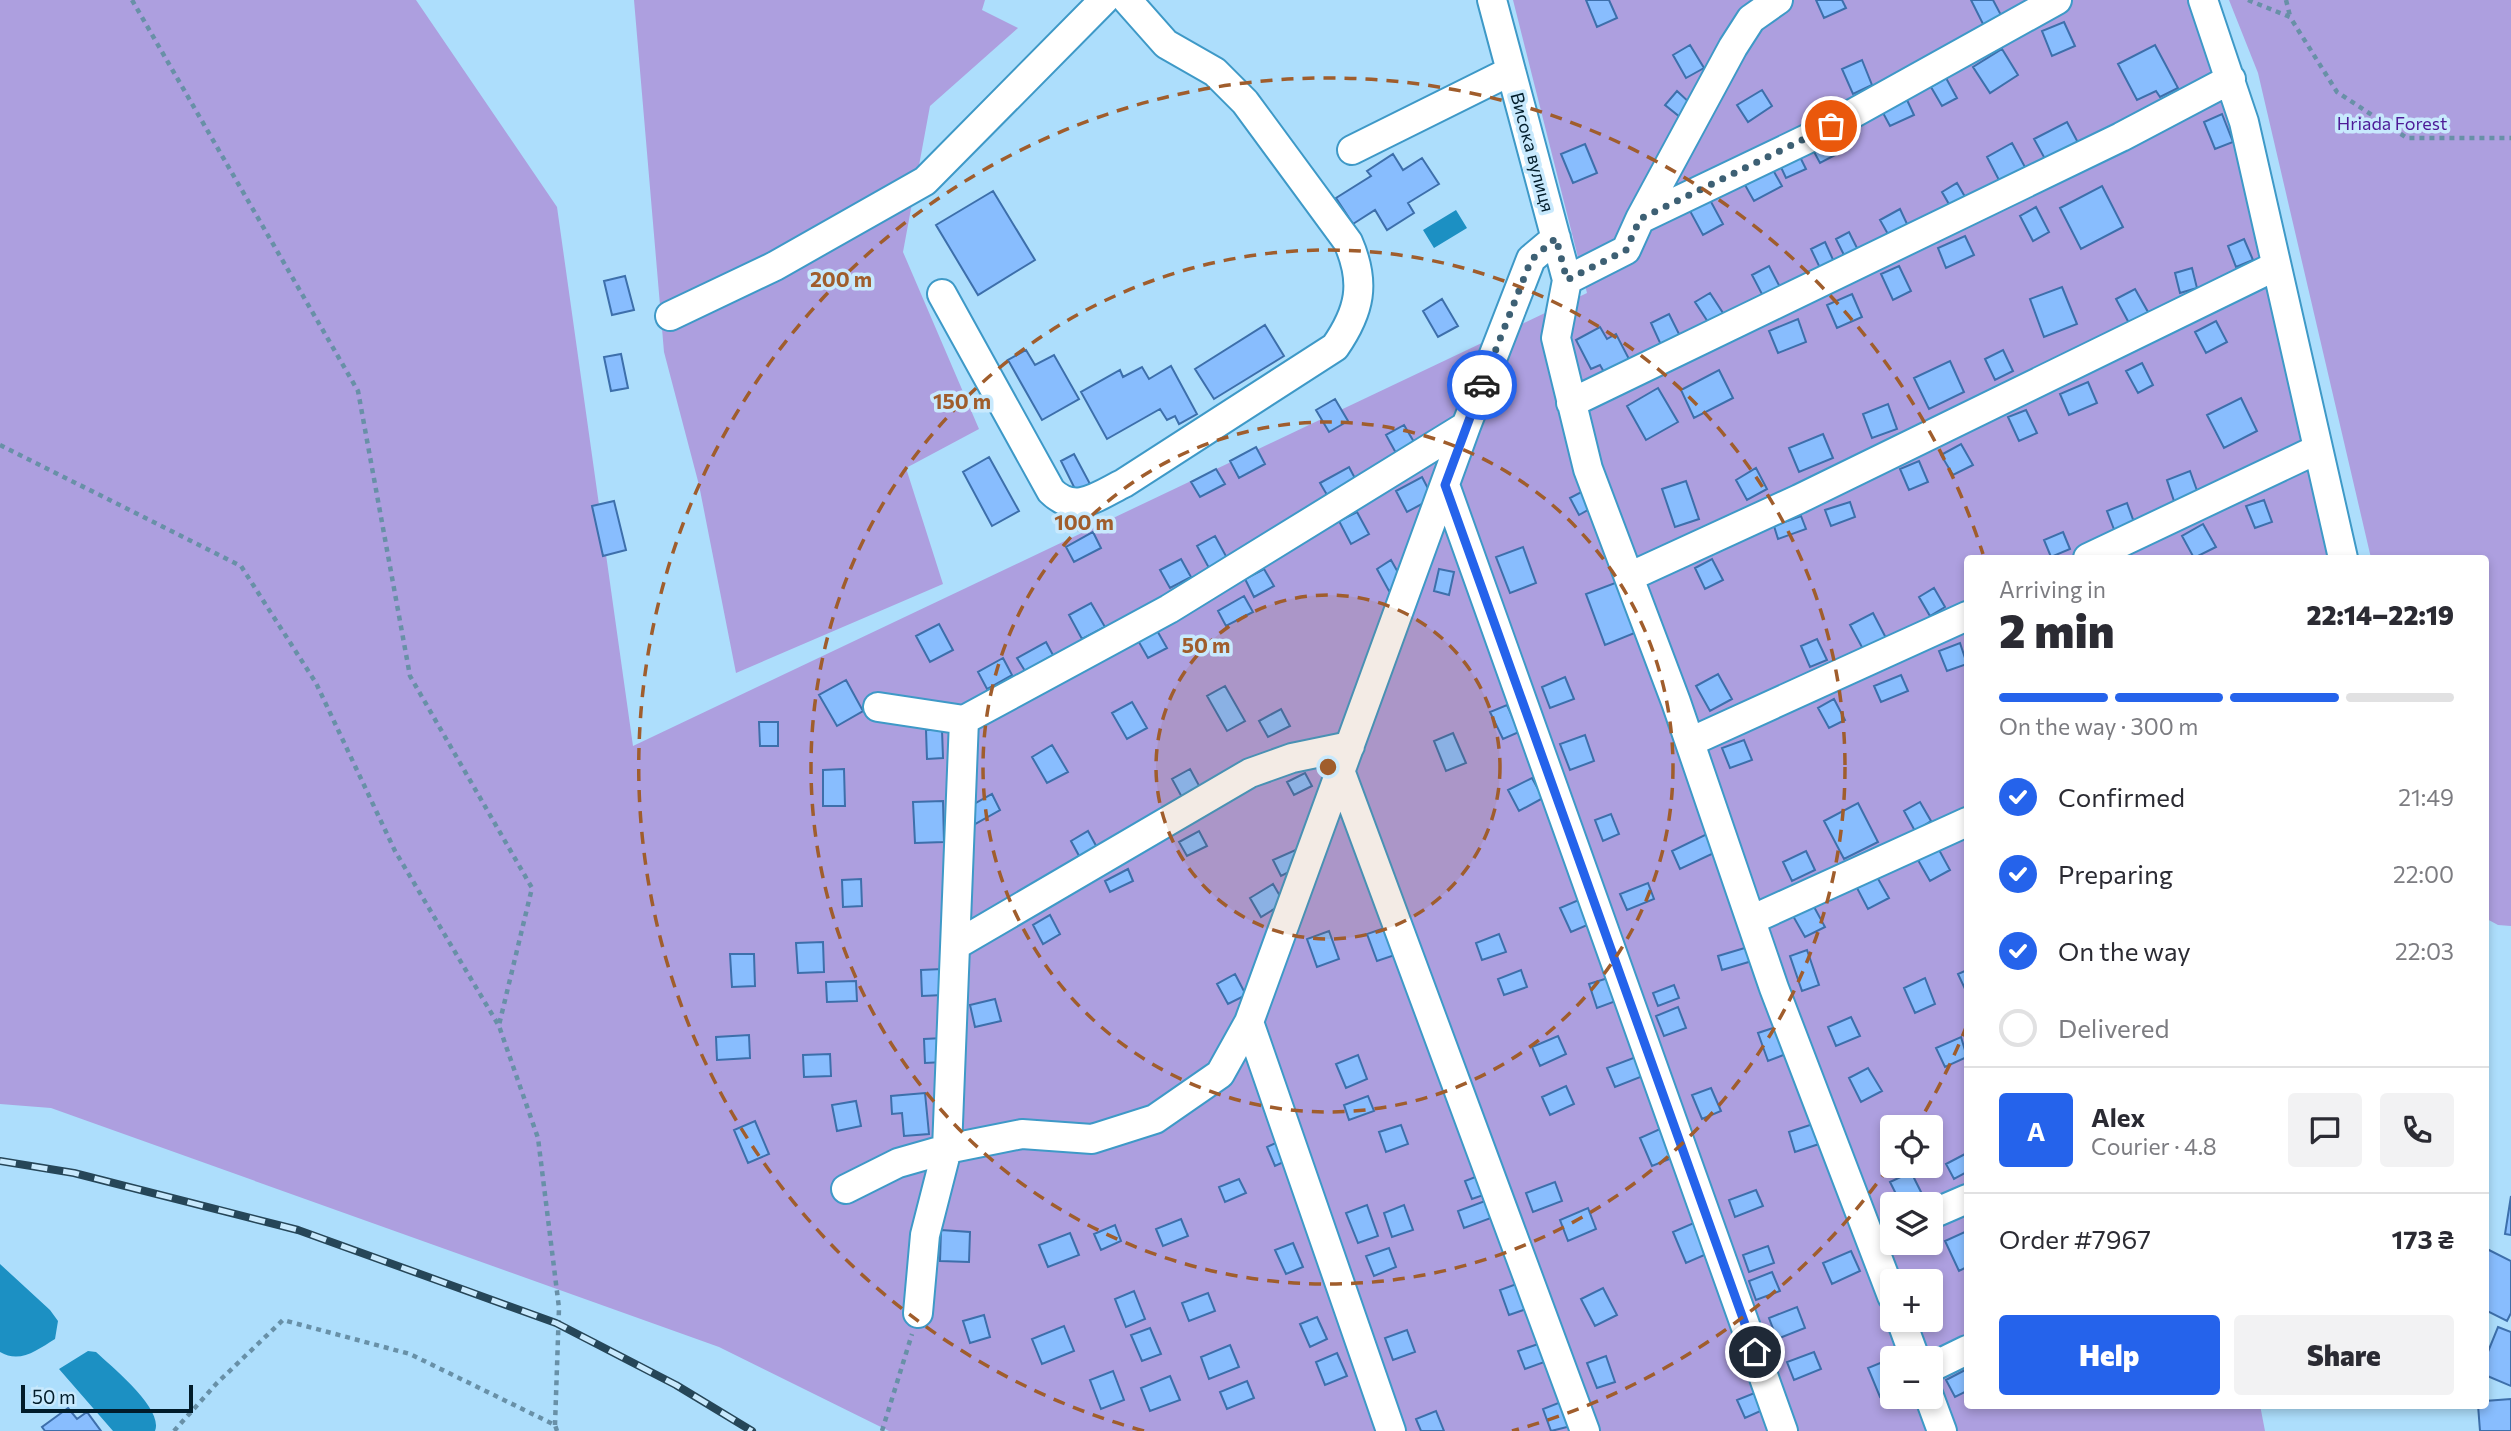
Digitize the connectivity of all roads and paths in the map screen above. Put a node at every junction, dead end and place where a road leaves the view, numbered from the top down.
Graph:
1 (132, 0) edge
2 (1104, 0) edge
3 (1127, 0) edge
4 (1492, 0) edge
5 (1779, 0) edge
6 (2057, 0) edge
7 (2203, 0) edge
8 (2248, 0) edge
9 (2286, 0) edge
10 (2290, 17) junction
11 (1511, 71) junction
12 (2231, 79) junction
13 (2511, 138) edge
14 (1352, 150) dead end
15 (1640, 219) junction
16 (1556, 238) junction
17 (2276, 266) junction
18 (1567, 280) junction
19 (942, 294) dead end
20 (670, 316) dead end
21 (1571, 403) junction
22 (1466, 426) junction
23 (0, 445) edge
24 (2318, 449) junction
25 (1445, 485) junction
26 (2094, 555) edge
27 (2342, 555) edge
28 (1629, 578) junction
29 (1964, 617) edge
30 (878, 706) dead end
31 (964, 720) junction
32 (1690, 743) junction
33 (1350, 746) junction
34 (1341, 773) junction
35 (1964, 822) edge
36 (1751, 920) junction
37 (956, 944) junction
38 (1249, 1022) junction
39 (499, 1026) junction
40 (947, 1149) junction
41 (846, 1189) dead end
42 (1964, 1200) edge
43 (1943, 1209) edge
44 (1880, 1234) edge
45 (918, 1313) joint
46 (1964, 1351) edge
47 (1943, 1361) edge
48 (1934, 1409) edge
49 (556, 1428) edge
50 (174, 1431) edge
51 (883, 1431) edge
52 (1391, 1431) edge
53 (1585, 1431) edge
54 (1783, 1431) edge
55 (1942, 1431) edge

1 - 39 path
2 - 20 street
3 - 19 street
4 - 11 street, Висока вулиця
5 - 15 street
6 - 15 street
7 - 12 street
8 - 10 path
9 - 10 path
10 - 13 path
11 - 14 street
11 - 16 street, Висока вулиця
12 - 17 street
12 - 21 street
15 - 18 street
16 - 18 street, Висока вулиця
16 - 22 street
17 - 24 street
17 - 28 street
18 - 21 street
21 - 28 street
22 - 25 street
22 - 31 street
23 - 39 path
24 - 26 street
24 - 27 street
25 - 33 street
25 - 54 street
28 - 32 street
29 - 32 street
30 - 31 street
31 - 37 street
32 - 36 street
33 - 34 street
33 - 37 street
34 - 38 street
34 - 53 street
35 - 36 street
36 - 44 street
37 - 40 street
38 - 40 street
38 - 52 street
39 - 49 path
40 - 41 street
40 - 45 street
42 - 43 street
45 - 51 path
46 - 47 street
48 - 55 street
49 - 50 path

